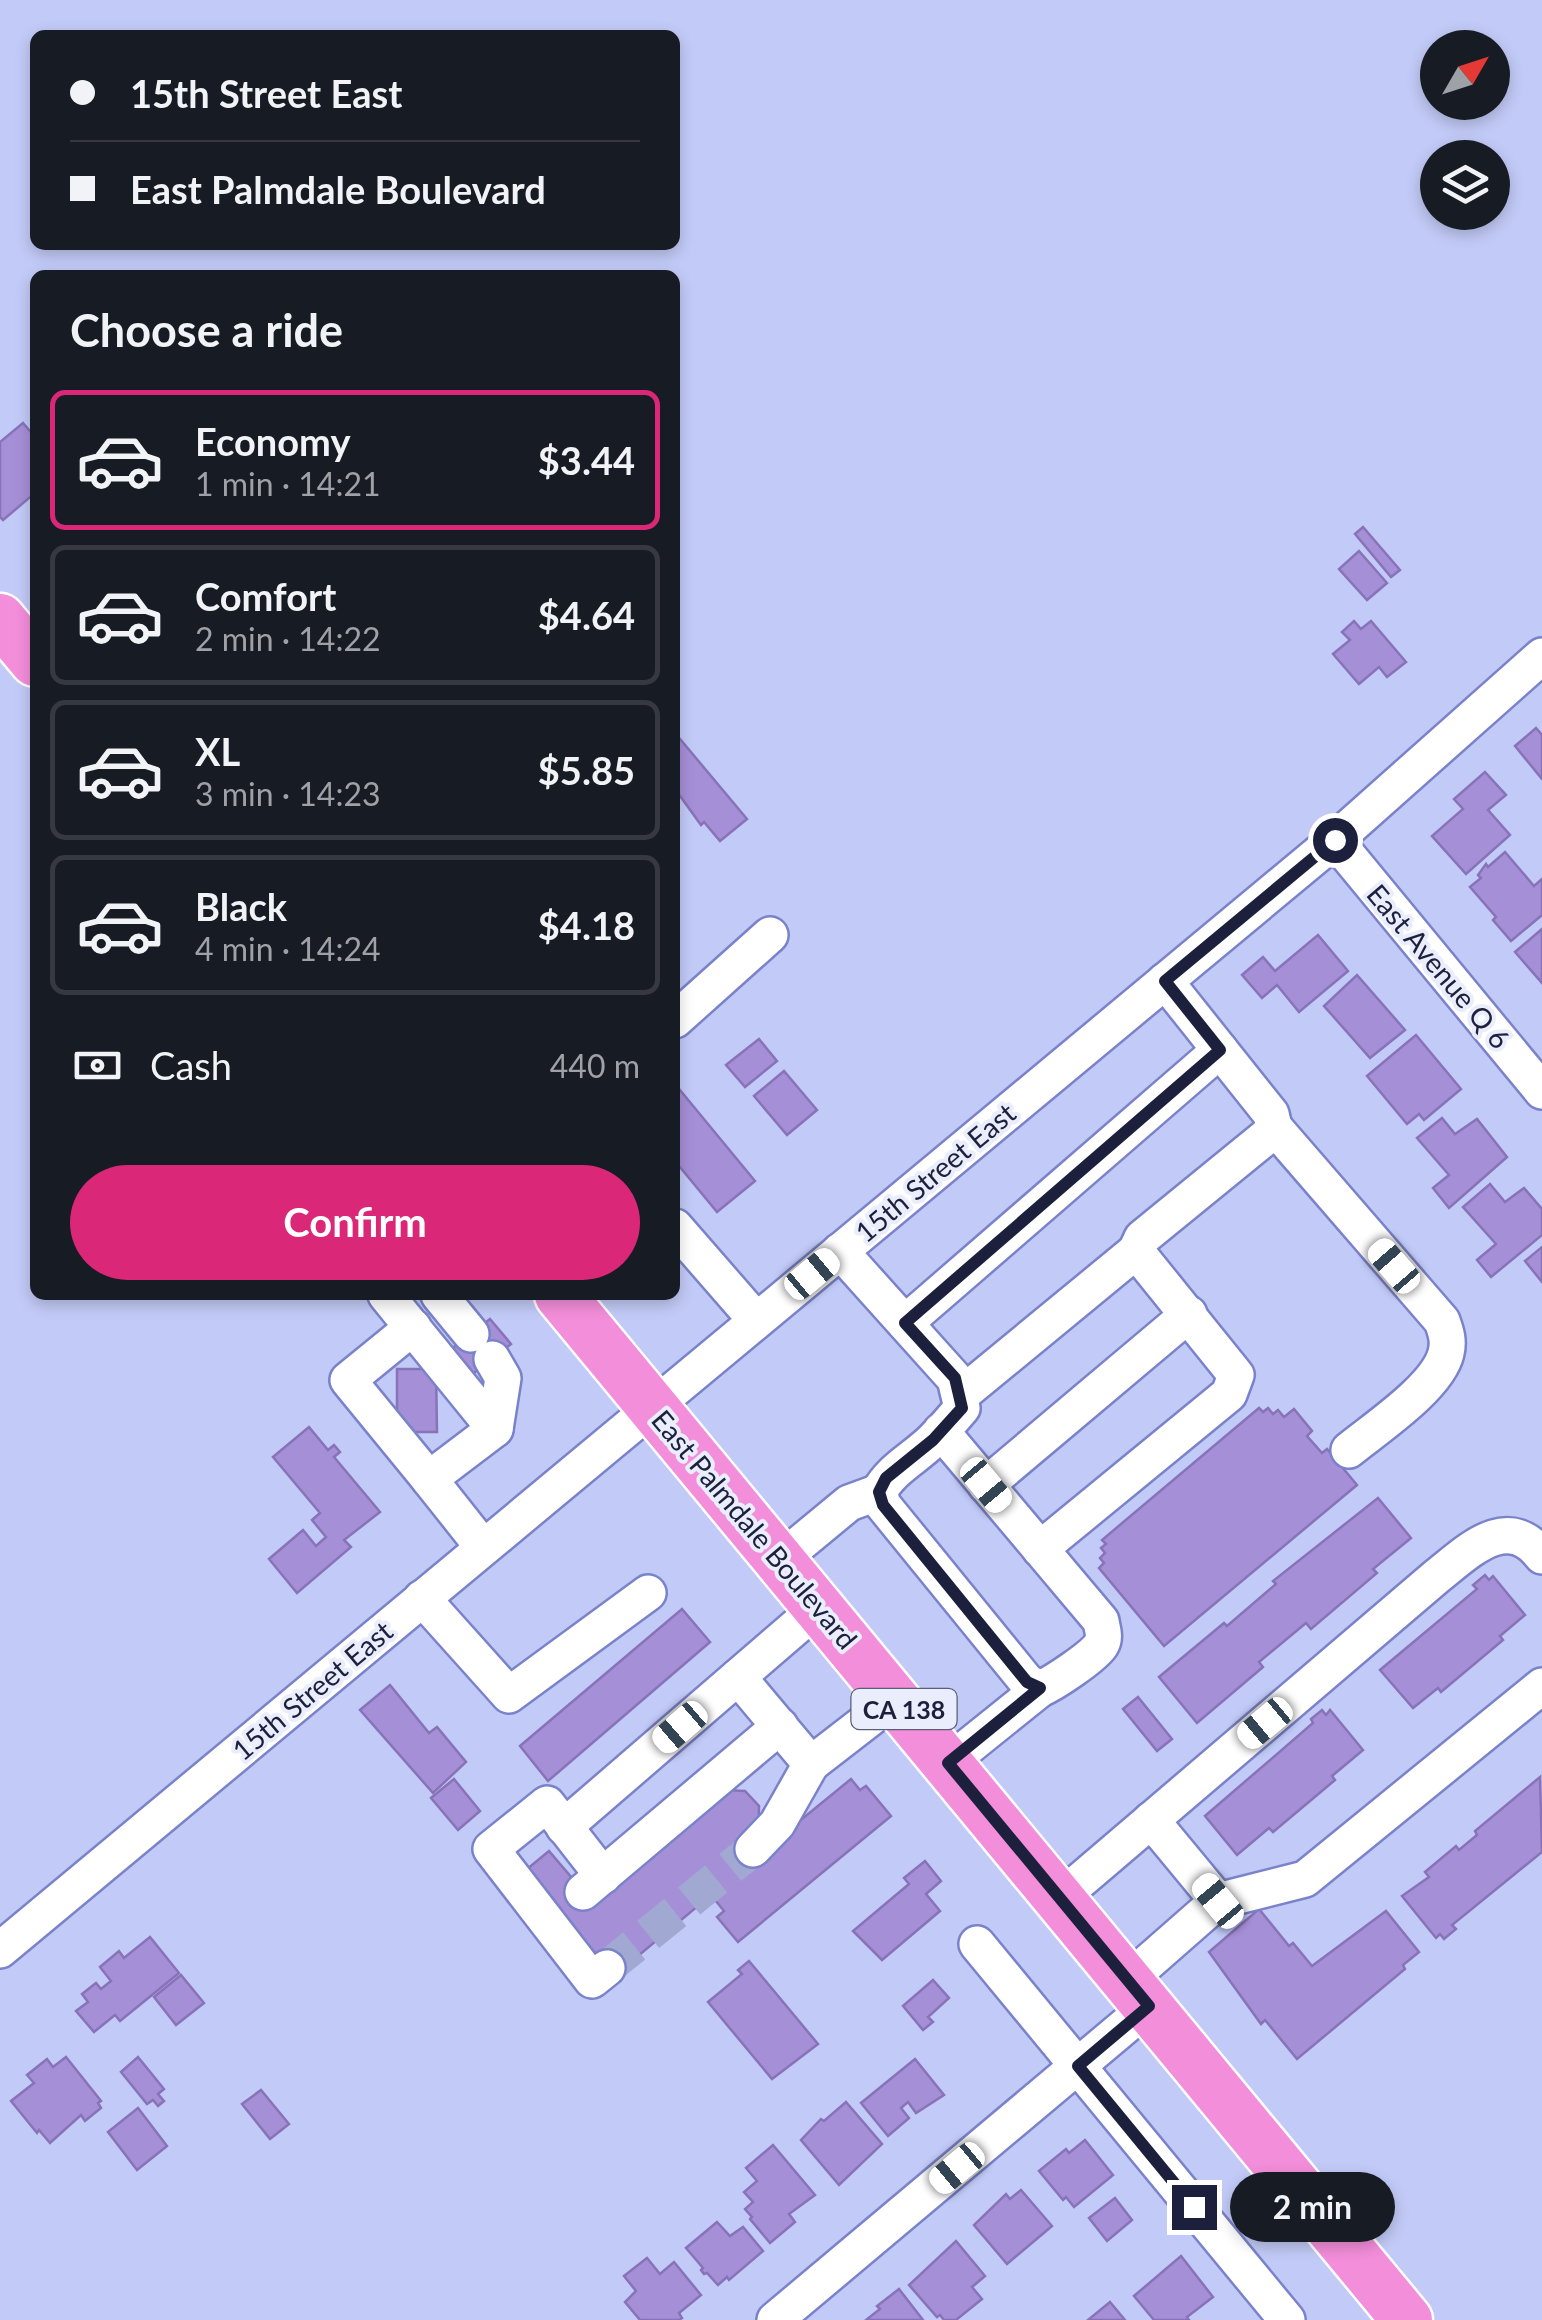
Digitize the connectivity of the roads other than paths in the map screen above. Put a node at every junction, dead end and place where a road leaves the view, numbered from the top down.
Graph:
1 (0, 619) edge
2 (30, 655) edge
3 (1542, 656) edge
4 (1335, 840) junction
5 (770, 935) dead end
6 (1165, 981) junction
7 (680, 1016) edge
8 (1220, 1050) junction
9 (1542, 1091) edge
10 (1274, 1127) junction
11 (680, 1233) edge
12 (840, 1250) junction
13 (1136, 1250) junction
14 (390, 1300) edge
15 (443, 1300) edge
16 (564, 1300) edge
17 (1189, 1314) junction
18 (756, 1320) junction
19 (905, 1323) junction
20 (413, 1327) junction
21 (961, 1394) junction
22 (652, 1406) junction
23 (496, 1429) junction
24 (941, 1432) junction
25 (1349, 1450) dead end
26 (428, 1479) junction
27 (986, 1485) junction
28 (879, 1492) junction
29 (483, 1547) junction
30 (1040, 1549) junction
31 (1542, 1556) edge
32 (780, 1560) junction
33 (648, 1593) dead end
34 (422, 1598) junction
35 (819, 1607) junction
36 (738, 1677) junction
37 (1542, 1686) edge
38 (1040, 1688) junction
39 (895, 1699) junction
40 (780, 1726) junction
41 (948, 1763) junction
42 (810, 1764) junction
43 (1150, 1820) junction
44 (564, 1827) junction
45 (753, 1849) tunnel mouth
46 (1060, 1898) junction
47 (573, 1900) junction
48 (1218, 1901) junction
49 (977, 1944) dead end
50 (0, 1950) edge
51 (607, 1968) dead end
52 (1138, 1993) junction
53 (1078, 2066) junction
54 (775, 2320) edge
55 (1287, 2320) edge
56 (1406, 2320) edge

1 - 2 highway
3 - 4 street, 15th Street East
4 - 6 street, 15th Street East
4 - 9 street, East Avenue Q 6
5 - 7 street
6 - 8 street
6 - 12 street, 15th Street East
8 - 10 street
8 - 19 street
10 - 13 street
10 - 25 street
11 - 18 street
12 - 18 street, 15th Street East
12 - 19 street
13 - 17 street
13 - 21 street
14 - 20 street
15 - 23 street
16 - 22 highway, East Palmdale Boulevard / CA 138
17 - 27 street
17 - 30 street
18 - 22 street, 15th Street East
19 - 21 street
20 - 23 street
20 - 26 street
21 - 24 street
22 - 29 street, 15th Street East
22 - 32 highway, East Palmdale Boulevard / CA 138
23 - 26 street
24 - 27 street
24 - 28 street
26 - 29 street
27 - 30 street
28 - 32 street
28 - 38 street
29 - 34 street, 15th Street East
30 - 38 street
31 - 43 street
32 - 35 highway, East Palmdale Boulevard / CA 138
33 - 34 street
34 - 50 street, 15th Street East
35 - 36 street
35 - 39 highway, East Palmdale Boulevard / CA 138
36 - 40 street
36 - 44 street
37 - 48 street
38 - 41 street
39 - 41 highway, East Palmdale Boulevard / CA 138
39 - 42 street
40 - 42 street
40 - 47 street
41 - 46 highway, East Palmdale Boulevard / CA 138
42 - 45 street
43 - 46 street
43 - 48 street
44 - 47 street
44 - 47 street
46 - 52 highway, East Palmdale Boulevard / CA 138
47 - 51 street
48 - 52 street
49 - 53 street
52 - 53 street
52 - 56 highway, East Palmdale Boulevard / CA 138
53 - 54 street
53 - 55 street

